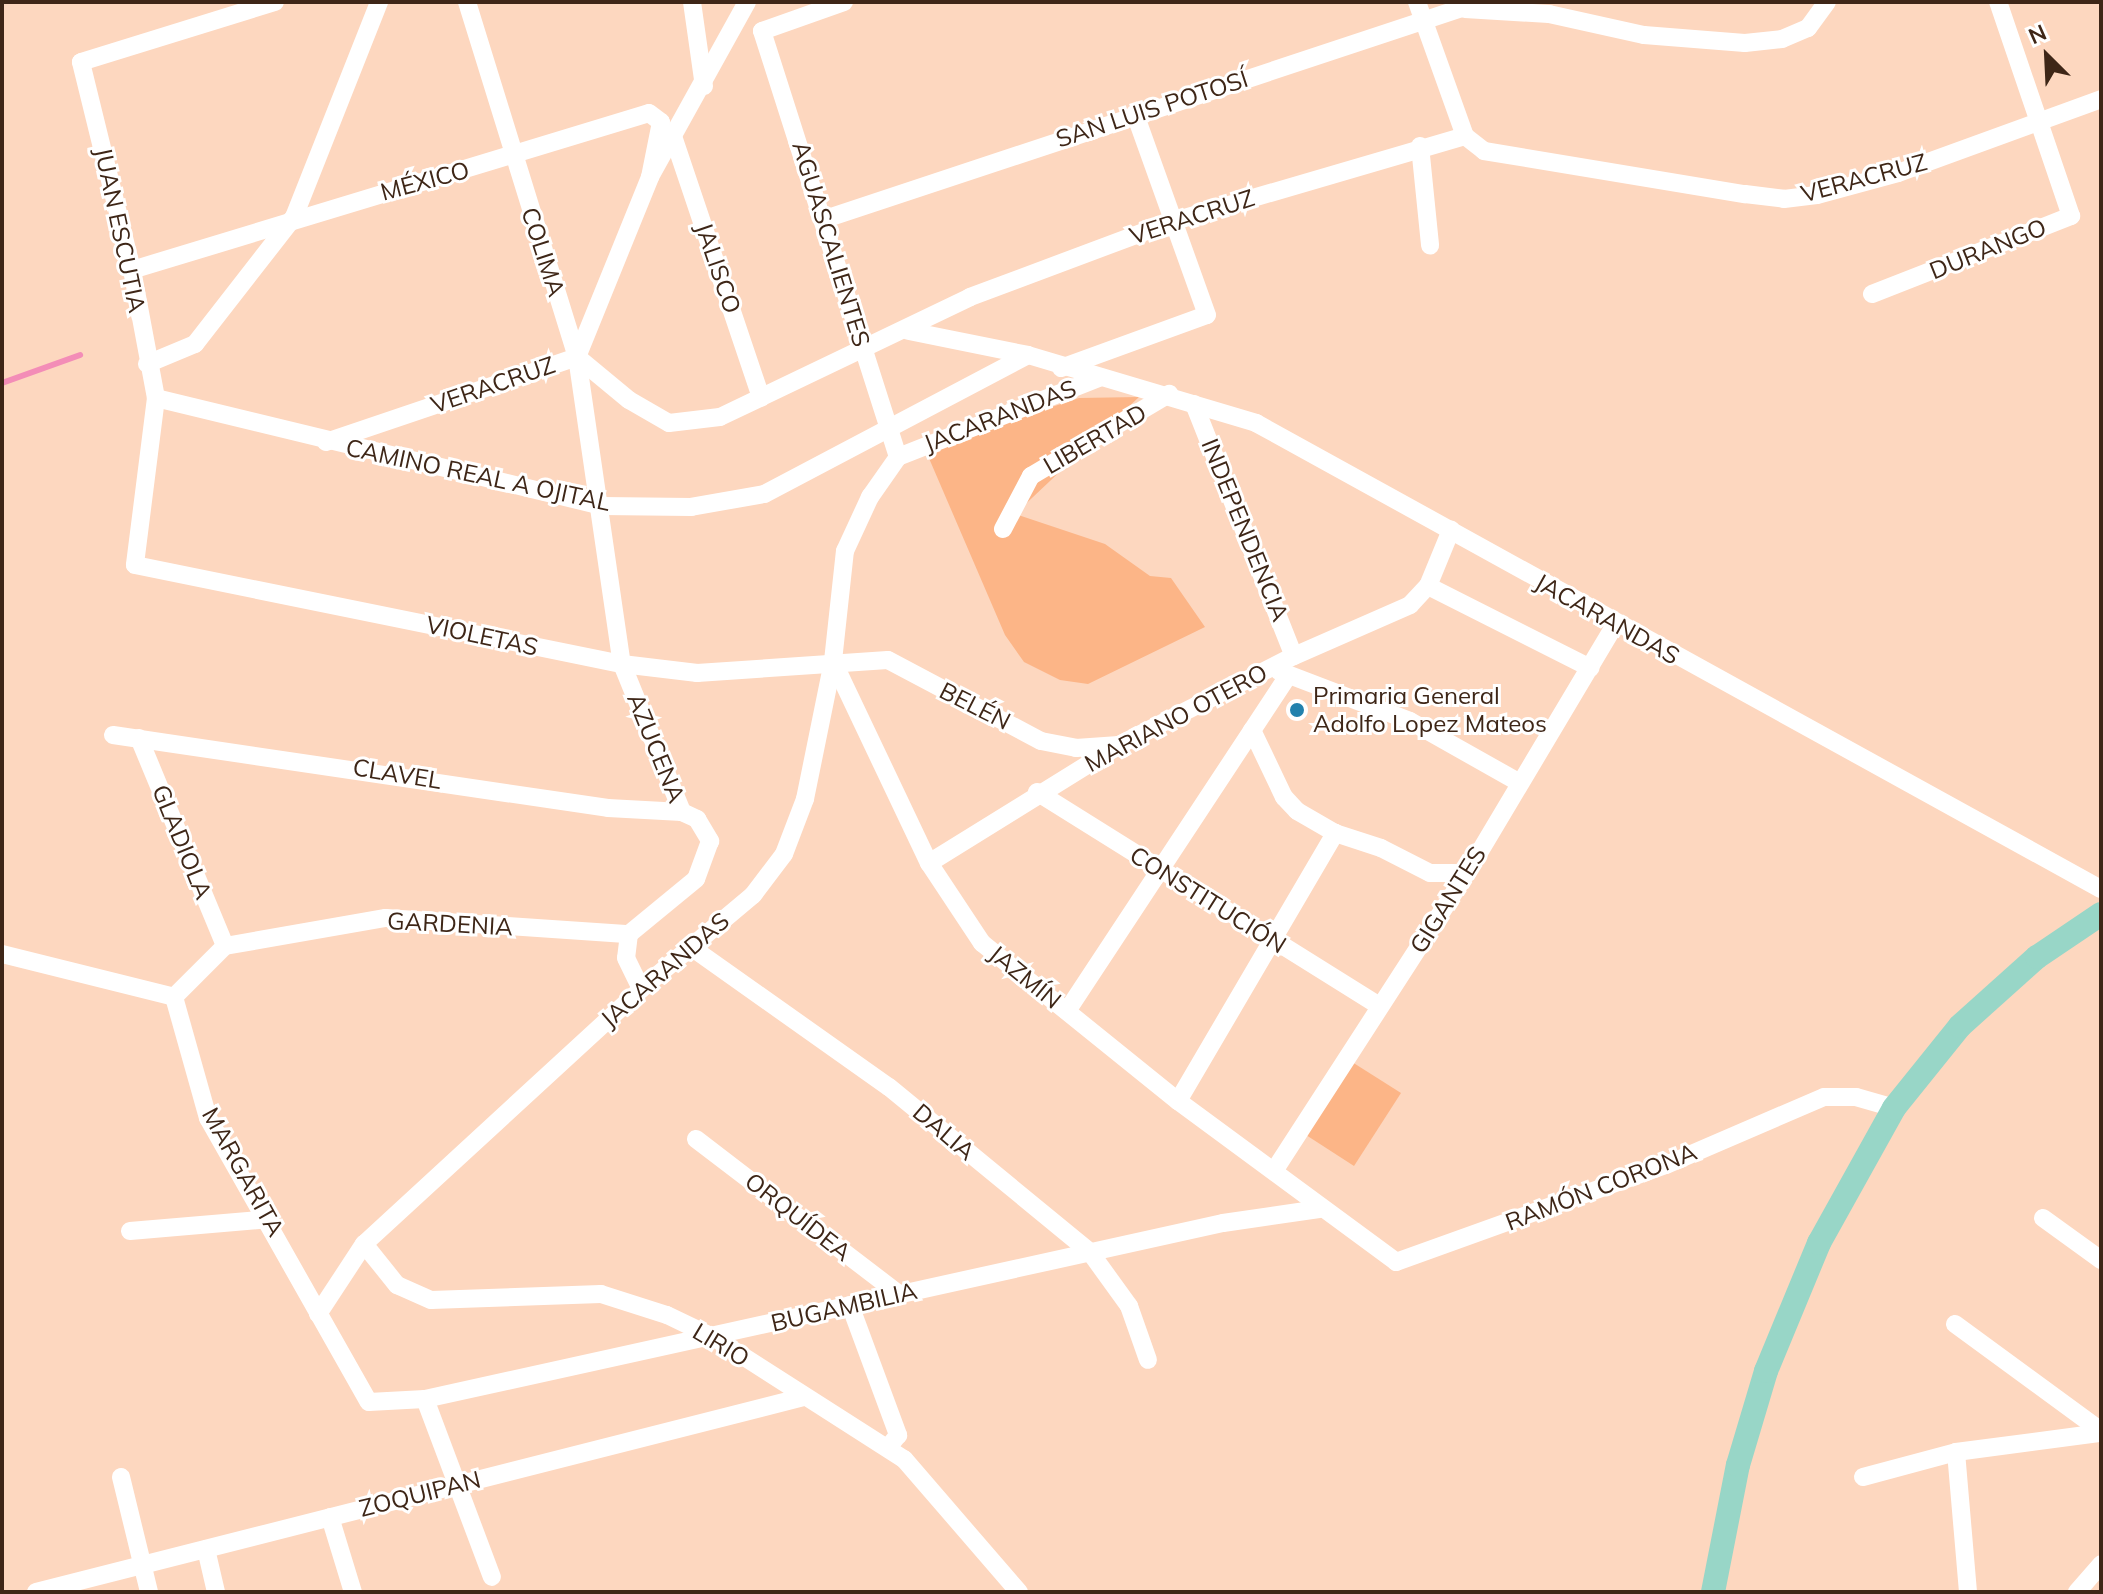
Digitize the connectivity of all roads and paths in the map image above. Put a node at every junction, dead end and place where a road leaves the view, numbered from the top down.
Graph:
1 (379, 2) edge
2 (467, 2) edge
3 (692, 2) edge
4 (747, 2) edge
5 (844, 2) edge
6 (1827, 2) edge
7 (1998, 2) edge
8 (264, 4) edge
9 (1471, 5) edge
10 (1420, 11) edge
11 (704, 86) junction
12 (2101, 99) edge
13 (1135, 114) junction
14 (2037, 121) junction
15 (1465, 136) junction
16 (674, 139) junction
17 (1420, 146) junction
18 (512, 157) junction
19 (650, 177) junction
20 (294, 217) junction
21 (825, 219) junction
22 (1171, 222) junction
23 (1430, 245) dead end
24 (132, 270) junction
25 (1872, 294) dead end
26 (909, 331) junction
27 (864, 350) junction
28 (1028, 355) junction
29 (577, 357) junction
30 (147, 364) junction
31 (1061, 368) junction
32 (1099, 378) junction
33 (1169, 394) junction
34 (761, 398) junction
35 (156, 401) junction
36 (1194, 404) junction
37 (887, 426) junction
38 (324, 443) junction
39 (898, 457) junction
40 (602, 506) junction
41 (1003, 529) dead end
42 (1451, 530) junction
43 (1428, 586) junction
44 (1615, 625) junction
45 (1294, 656) junction
46 (833, 661) junction
47 (622, 664) junction
48 (1590, 668) junction
49 (1280, 672) junction
50 (1252, 730) junction
51 (113, 735) dead end
52 (139, 738) junction
53 (1119, 745) junction
54 (1520, 783) junction
55 (1037, 792) junction
56 (682, 812) junction
57 (1335, 833) junction
58 (929, 863) junction
59 (1162, 873) junction
60 (1467, 873) junction
61 (2101, 889) edge
62 (2101, 914) edge
63 (629, 934) junction
64 (1273, 940) junction
65 (225, 946) junction
66 (691, 947) junction
67 (2, 954) edge
68 (641, 989) junction
69 (174, 997) junction
70 (1380, 1006) junction
71 (1067, 1011) junction
72 (1178, 1101) junction
73 (1894, 1108) junction
74 (696, 1139) dead end
75 (1274, 1171) junction
76 (1319, 1209) junction
77 (2043, 1218) dead end
78 (269, 1219) junction
79 (130, 1231) dead end
80 (364, 1244) junction
81 (1090, 1252) junction
82 (2101, 1260) edge
83 (899, 1294) junction
84 (850, 1305) junction
85 (318, 1314) junction
86 (1955, 1324) dead end
87 (713, 1337) junction
88 (1148, 1360) dead end
89 (804, 1397) junction
90 (425, 1399) junction
91 (369, 1402) joint
92 (2101, 1432) edge
93 (888, 1448) junction
94 (1956, 1452) junction
95 (121, 1477) dead end
96 (1863, 1477) dead end
97 (455, 1485) junction
98 (330, 1517) junction
99 (206, 1549) junction
100 (2101, 1564) edge
101 (142, 1565) junction
102 (492, 1577) dead end
103 (36, 1592) edge
104 (149, 1592) edge
105 (216, 1592) edge
106 (353, 1592) edge
107 (1019, 1592) edge
108 (1713, 1592) edge
109 (1968, 1592) edge
110 (2077, 1592) edge

1 - 20 street
2 - 18 street, COLIMA
3 - 11 street
4 - 11 street
5 - 21 street, AGUASCALIENTES
6 - 9 street, SAN LUIS POTOSÍ
7 - 14 street, DURANGO
8 - 24 street, JUAN ESCUTIA
9 - 10 street, SAN LUIS POTOSÍ
10 - 13 street, SAN LUIS POTOSÍ
10 - 15 street
11 - 16 street
12 - 14 street, VERACRUZ
13 - 21 street, SAN LUIS POTOSÍ
13 - 22 street
14 - 15 street, VERACRUZ
14 - 25 street, DURANGO
15 - 17 street, VERACRUZ
16 - 19 street
16 - 34 street, JALISCO
17 - 22 street, VERACRUZ
17 - 23 street
18 - 19 street, MÉXICO
18 - 20 street, MÉXICO
18 - 29 street, COLIMA
19 - 29 street
20 - 24 street, MÉXICO
20 - 30 street
21 - 27 street, AGUASCALIENTES
22 - 26 street, VERACRUZ
22 - 31 street
24 - 30 street, JUAN ESCUTIA
26 - 27 street, VERACRUZ
26 - 28 street
27 - 34 street, VERACRUZ
27 - 37 street, AGUASCALIENTES
28 - 31 street
28 - 37 street, CAMINO REAL A OJITAL
29 - 34 street, VERACRUZ
29 - 38 street, VERACRUZ
29 - 40 street, COLIMA
30 - 35 street, JUAN ESCUTIA
31 - 32 street
32 - 33 street, JACARANDAS
32 - 39 street, JACARANDAS
33 - 36 street, JACARANDAS
33 - 41 street, LIBERTAD
35 - 38 street, CAMINO REAL A OJITAL
35 - 47 street, VIOLETAS
36 - 42 street, JACARANDAS
36 - 45 street, INDEPENDENCIA
37 - 39 street, AGUASCALIENTES
37 - 40 street, CAMINO REAL A OJITAL
38 - 40 street, CAMINO REAL A OJITAL
39 - 46 street, JACARANDAS
40 - 47 street, AZUCENA
42 - 43 street, MARIANO OTERO
42 - 44 street, JACARANDAS
43 - 45 street, MARIANO OTERO
43 - 48 street
44 - 48 street, GIGANTES
44 - 61 street, JACARANDAS
45 - 49 street, MARIANO OTERO
46 - 47 street, VIOLETAS
46 - 53 street, BELÉN
46 - 58 street, JAZMÍN
46 - 66 street, JACARANDAS
47 - 56 street, AZUCENA
48 - 54 street, GIGANTES
49 - 50 street
49 - 53 street, MARIANO OTERO
49 - 54 street
50 - 57 street
50 - 59 street
51 - 52 street, CLAVEL
52 - 56 street, CLAVEL
52 - 65 street, GLADIOLA
53 - 55 street, MARIANO OTERO
54 - 60 street, GIGANTES
55 - 58 street, MARIANO OTERO
55 - 59 street, CONSTITUCIÓN
56 - 63 street, AZUCENA
57 - 60 street
57 - 64 street
58 - 71 street, JAZMÍN
59 - 64 street, CONSTITUCIÓN
59 - 71 street
60 - 70 street, GIGANTES
62 - 73 main road
63 - 65 street, GARDENIA
63 - 68 street
64 - 70 street, CONSTITUCIÓN
64 - 72 street
65 - 69 street
66 - 68 street, JACARANDAS
66 - 81 street, DALIA
67 - 69 street
68 - 80 street, JACARANDAS
69 - 78 street, MARGARITA
70 - 75 street, GIGANTES
71 - 72 street, JAZMÍN
72 - 75 street, JAZMÍN
73 - 76 street, RAMÓN CORONA
73 - 108 main road
74 - 83 street, ORQUÍDEA
75 - 76 street, JAZMÍN
76 - 81 street, BUGAMBILIA
77 - 82 street
78 - 79 street
78 - 85 street, MARGARITA
80 - 85 street, JACARANDAS
80 - 87 street, LIRIO
81 - 83 street, BUGAMBILIA
81 - 88 street, DALIA
83 - 84 street, BUGAMBILIA
84 - 87 street, BUGAMBILIA
84 - 93 street
85 - 91 street, MARGARITA
86 - 92 street
87 - 89 street, LIRIO
87 - 90 street, BUGAMBILIA
89 - 93 street, LIRIO
89 - 97 street, ZOQUIPAN
90 - 91 street, BUGAMBILIA
90 - 97 street
92 - 94 street
93 - 107 street, LIRIO
94 - 96 street
94 - 109 street
95 - 101 street
97 - 98 street, ZOQUIPAN
97 - 102 street
98 - 99 street, ZOQUIPAN
98 - 106 street
99 - 101 street, ZOQUIPAN
99 - 105 street
100 - 110 street
101 - 103 street, ZOQUIPAN
101 - 104 street

